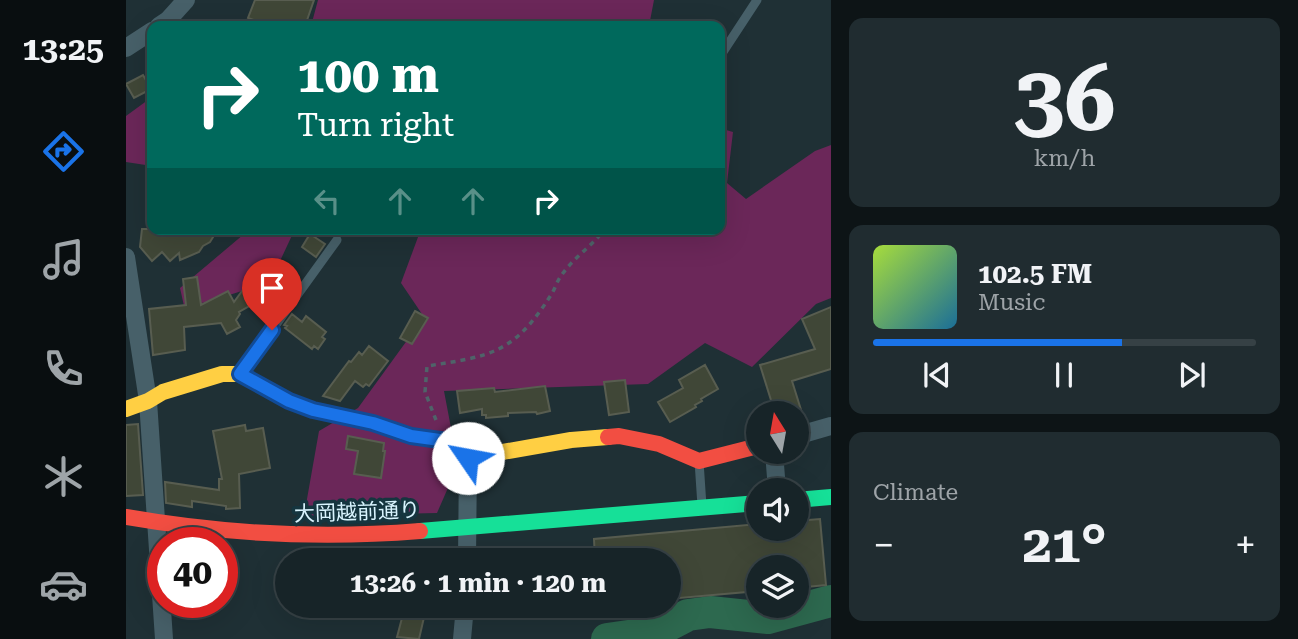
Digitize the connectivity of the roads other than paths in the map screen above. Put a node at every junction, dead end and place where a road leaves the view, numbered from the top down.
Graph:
1 (162, 0) edge
2 (186, 0) edge
3 (757, 0) edge
4 (163, 21) edge
5 (165, 21) edge
6 (147, 34) edge
7 (126, 48) edge
8 (725, 49) edge
9 (337, 240) dead end
10 (126, 257) edge
11 (240, 374) junction
12 (148, 401) junction
13 (126, 409) edge
14 (831, 426) edge
15 (809, 432) edge
16 (746, 449) edge
17 (468, 458) junction
18 (699, 461) junction
19 (831, 497) edge
20 (809, 499) edge
21 (746, 504) edge
22 (702, 508) junction
23 (126, 517) edge
24 (157, 523) junction
25 (468, 527) junction
26 (467, 548) edge
27 (464, 618) edge
28 (164, 639) edge
29 (462, 639) edge

1 - 4 street
2 - 5 street
3 - 8 lane
6 - 7 street
9 - 11 lane
10 - 12 street
11 - 12 street
11 - 17 street
12 - 13 street
12 - 24 street
14 - 15 street
16 - 18 street
17 - 18 street
17 - 25 street
18 - 22 lane
19 - 20 street
21 - 22 street, 大岡越前通り
22 - 25 street, 大岡越前通り
23 - 24 street, 大岡越前通り
24 - 25 street, 大岡越前通り
24 - 28 street
25 - 26 street
27 - 29 street

